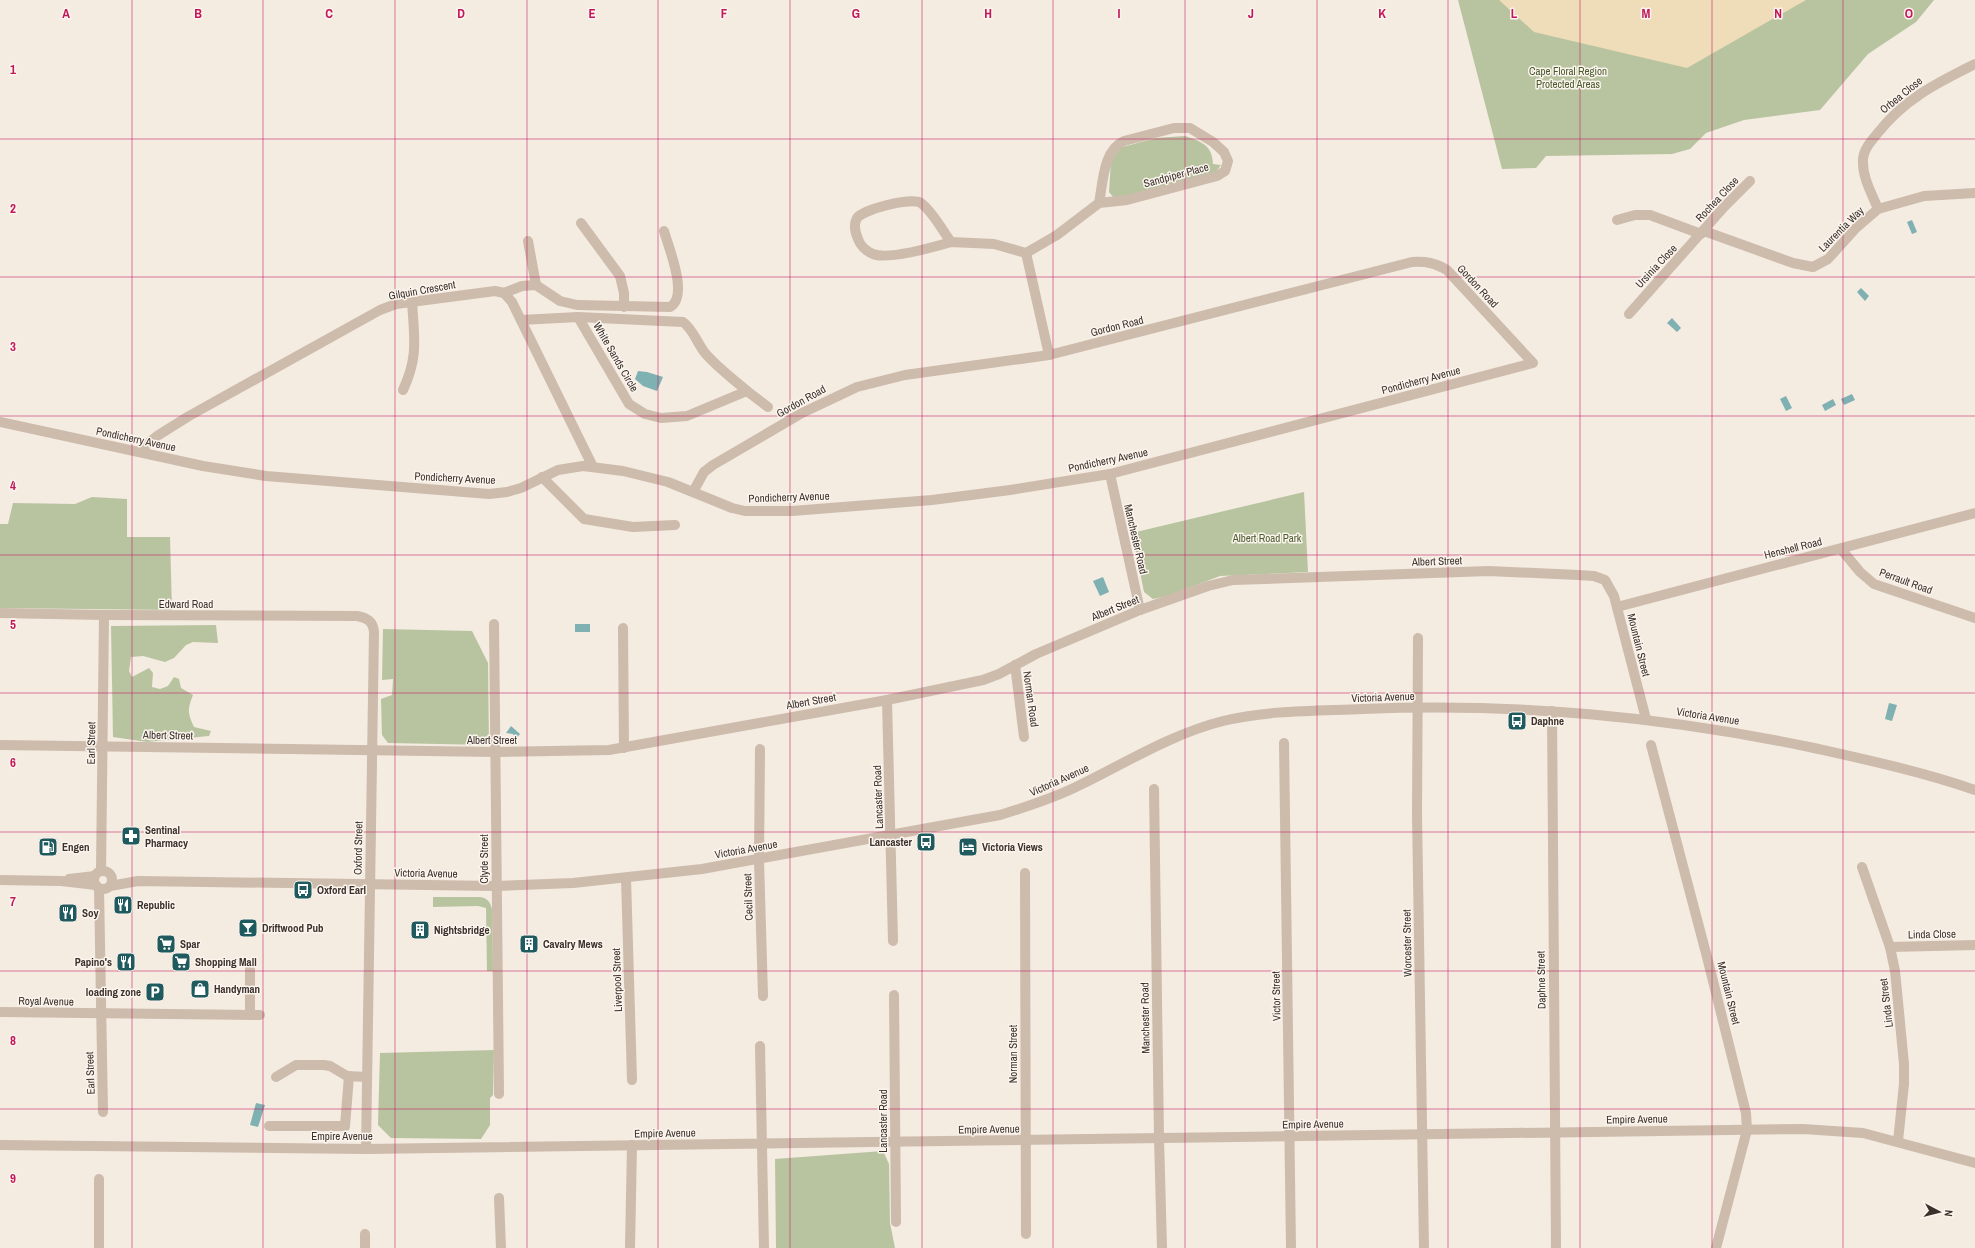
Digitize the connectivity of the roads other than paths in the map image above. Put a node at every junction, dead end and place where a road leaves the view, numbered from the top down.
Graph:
1 (1975, 64) edge
2 (1750, 181) dead end
3 (1975, 193) edge
4 (1100, 203) junction
5 (1878, 209) junction
6 (1617, 220) dead end
7 (581, 223) dead end
8 (664, 231) dead end
9 (1702, 232) junction
10 (528, 241) dead end
11 (951, 242) junction
12 (1026, 252) junction
13 (536, 285) junction
14 (504, 293) junction
15 (412, 301) junction
16 (624, 307) junction
17 (1629, 314) dead end
18 (578, 317) junction
19 (521, 320) junction
20 (1049, 355) junction
21 (1533, 363) joint
22 (403, 390) dead end
23 (747, 391) junction
24 (768, 407) dead end
25 (0, 422) edge
26 (139, 451) junction
27 (593, 467) junction
28 (1110, 474) junction
29 (542, 477) junction
30 (693, 492) junction
31 (1975, 513) edge
32 (675, 526) dead end
33 (1841, 549) junction
34 (1604, 580) joint
35 (1617, 607) junction
36 (1140, 610) junction
37 (0, 613) edge
38 (104, 615) junction
39 (1975, 618) edge
40 (370, 621) joint
41 (494, 624) dead end
42 (623, 628) dead end
43 (1418, 638) dead end
44 (1015, 665) junction
45 (887, 700) junction
46 (1417, 707) junction
47 (1552, 711) junction
48 (1646, 719) junction
49 (1024, 737) dead end
50 (1284, 743) dead end
51 (0, 745) edge
52 (1651, 745) dead end
53 (103, 746) junction
54 (624, 748) junction
55 (760, 749) dead end
56 (373, 751) junction
57 (496, 752) junction
58 (1154, 788) dead end
59 (1975, 790) edge
60 (891, 836) junction
61 (759, 860) junction
62 (1862, 867) dead end
63 (1025, 873) dead end
64 (626, 878) junction
65 (0, 880) edge
66 (98, 880) junction
67 (111, 881) junction
68 (370, 884) junction
69 (496, 886) junction
70 (893, 941) dead end
71 (1975, 945) edge
72 (1890, 947) junction
73 (250, 966) dead end
74 (894, 995) dead end
75 (763, 996) dead end
76 (0, 1012) edge
77 (100, 1014) junction
78 (760, 1046) dead end
79 (349, 1076) junction
80 (276, 1077) dead end
81 (366, 1077) junction
82 (632, 1080) dead end
83 (499, 1094) dead end
84 (103, 1112) dead end
85 (269, 1126) dead end
86 (1746, 1130) junction
87 (1554, 1132) junction
88 (1422, 1134) junction
89 (1290, 1136) junction
90 (1159, 1138) junction
91 (1025, 1140) junction
92 (1898, 1141) junction
93 (895, 1142) junction
94 (761, 1144) junction
95 (0, 1145) edge
96 (632, 1145) junction
97 (366, 1149) junction
98 (1975, 1163) edge
99 (99, 1179) dead end
100 (499, 1198) dead end
101 (896, 1222) dead end
102 (365, 1234) dead end
103 (1026, 1234) dead end
104 (99, 1248) edge
105 (365, 1248) edge
106 (501, 1248) edge
107 (630, 1248) edge
108 (764, 1248) edge
109 (1162, 1248) edge
110 (1291, 1248) edge
111 (1424, 1248) edge
112 (1556, 1248) edge
113 (1716, 1248) edge

1 - 5 street, Orbea Close
2 - 9 street, Rochea Close
3 - 5 street, Laurentia Way
4 - 4 street, Sandpiper Place
4 - 12 street
5 - 9 street, Laurentia Way
6 - 9 street, Laurentia Way
7 - 16 street
8 - 16 street
9 - 17 street, Ursinia Close
10 - 13 street
11 - 11 street
11 - 12 street
12 - 20 street
13 - 14 street
13 - 16 street
14 - 15 street, Gilquin Crescent
14 - 19 street
15 - 22 street
15 - 26 street, Gilquin Crescent
18 - 19 street, White Sands Circle
18 - 23 street, White Sands Circle
18 - 23 street, White Sands Circle
19 - 27 street
20 - 21 street, Gordon Road
20 - 30 street, Gordon Road
21 - 28 street, Pondicherry Avenue
23 - 24 street, White Sands Circle
25 - 26 street, Pondicherry Avenue
26 - 29 street, Pondicherry Avenue
27 - 29 street, Pondicherry Avenue
27 - 30 street, Pondicherry Avenue
28 - 30 street, Pondicherry Avenue
28 - 36 street, Manchester Road
29 - 32 street
31 - 33 street, Henshell Road
33 - 35 street, Henshell Road
33 - 39 street, Perrault Road
34 - 35 street, Mountain Street
34 - 36 street, Albert Street
35 - 48 street, Mountain Street
36 - 44 street, Albert Street
37 - 38 street, Edward Road
38 - 40 street, Edward Road
38 - 53 street, Earl Street
40 - 56 street, Oxford Street
41 - 57 street, Clyde Street
42 - 54 street
43 - 46 street, Worcester Street
44 - 45 street, Albert Street
44 - 49 street, Norman Road
45 - 54 street, Albert Street
45 - 60 street, Lancaster Road
46 - 47 street, Victoria Avenue
46 - 60 street, Victoria Avenue
46 - 88 street, Worcester Street
47 - 48 street, Victoria Avenue
47 - 87 street, Daphne Street
48 - 59 street, Victoria Avenue
50 - 89 street, Victor Street
51 - 53 street, Albert Street
52 - 86 street, Mountain Street
53 - 56 street, Albert Street
53 - 66 street, Earl Street
54 - 57 street, Albert Street
55 - 61 street, Cecil Street
56 - 57 street, Albert Street
56 - 68 street, Oxford Street
57 - 69 street, Clyde Street
58 - 90 street, Manchester Road
60 - 61 street, Victoria Avenue
60 - 70 street, Lancaster Road
61 - 64 street, Victoria Avenue
61 - 75 street, Cecil Street
62 - 72 street, Linda Street
63 - 91 street, Norman Street
64 - 69 street, Victoria Avenue
64 - 82 street, Liverpool Street
65 - 66 street
66 - 67 street
66 - 67 street
66 - 77 street, Earl Street
67 - 68 street, Victoria Avenue
68 - 69 street, Victoria Avenue
68 - 81 street, Oxford Street
69 - 83 street, Clyde Street
71 - 72 street, Linda Close
72 - 92 street, Linda Street
73 - 77 street, Royal Avenue
74 - 93 street, Lancaster Road
76 - 77 street, Royal Avenue
77 - 84 street, Earl Street
78 - 94 street
79 - 80 street
79 - 81 street
79 - 85 street
81 - 97 street, Oxford Street
86 - 87 street, Empire Avenue
86 - 92 street, Empire Avenue
86 - 113 street, Mountain Street
87 - 88 street, Empire Avenue
87 - 112 street, Daphne Street
88 - 89 street, Empire Avenue
88 - 111 street, Worcester Street
89 - 90 street, Empire Avenue
89 - 110 street, Victor Street
90 - 91 street, Empire Avenue
90 - 109 street, Manchester Road
91 - 93 street, Empire Avenue
91 - 103 street, Norman Street
92 - 98 street, Empire Avenue
93 - 94 street, Empire Avenue
93 - 101 street, Lancaster Road
94 - 96 street, Empire Avenue
94 - 108 street
95 - 97 street, Empire Avenue
96 - 97 street, Empire Avenue
96 - 107 street
99 - 104 street
100 - 106 street
102 - 105 street

